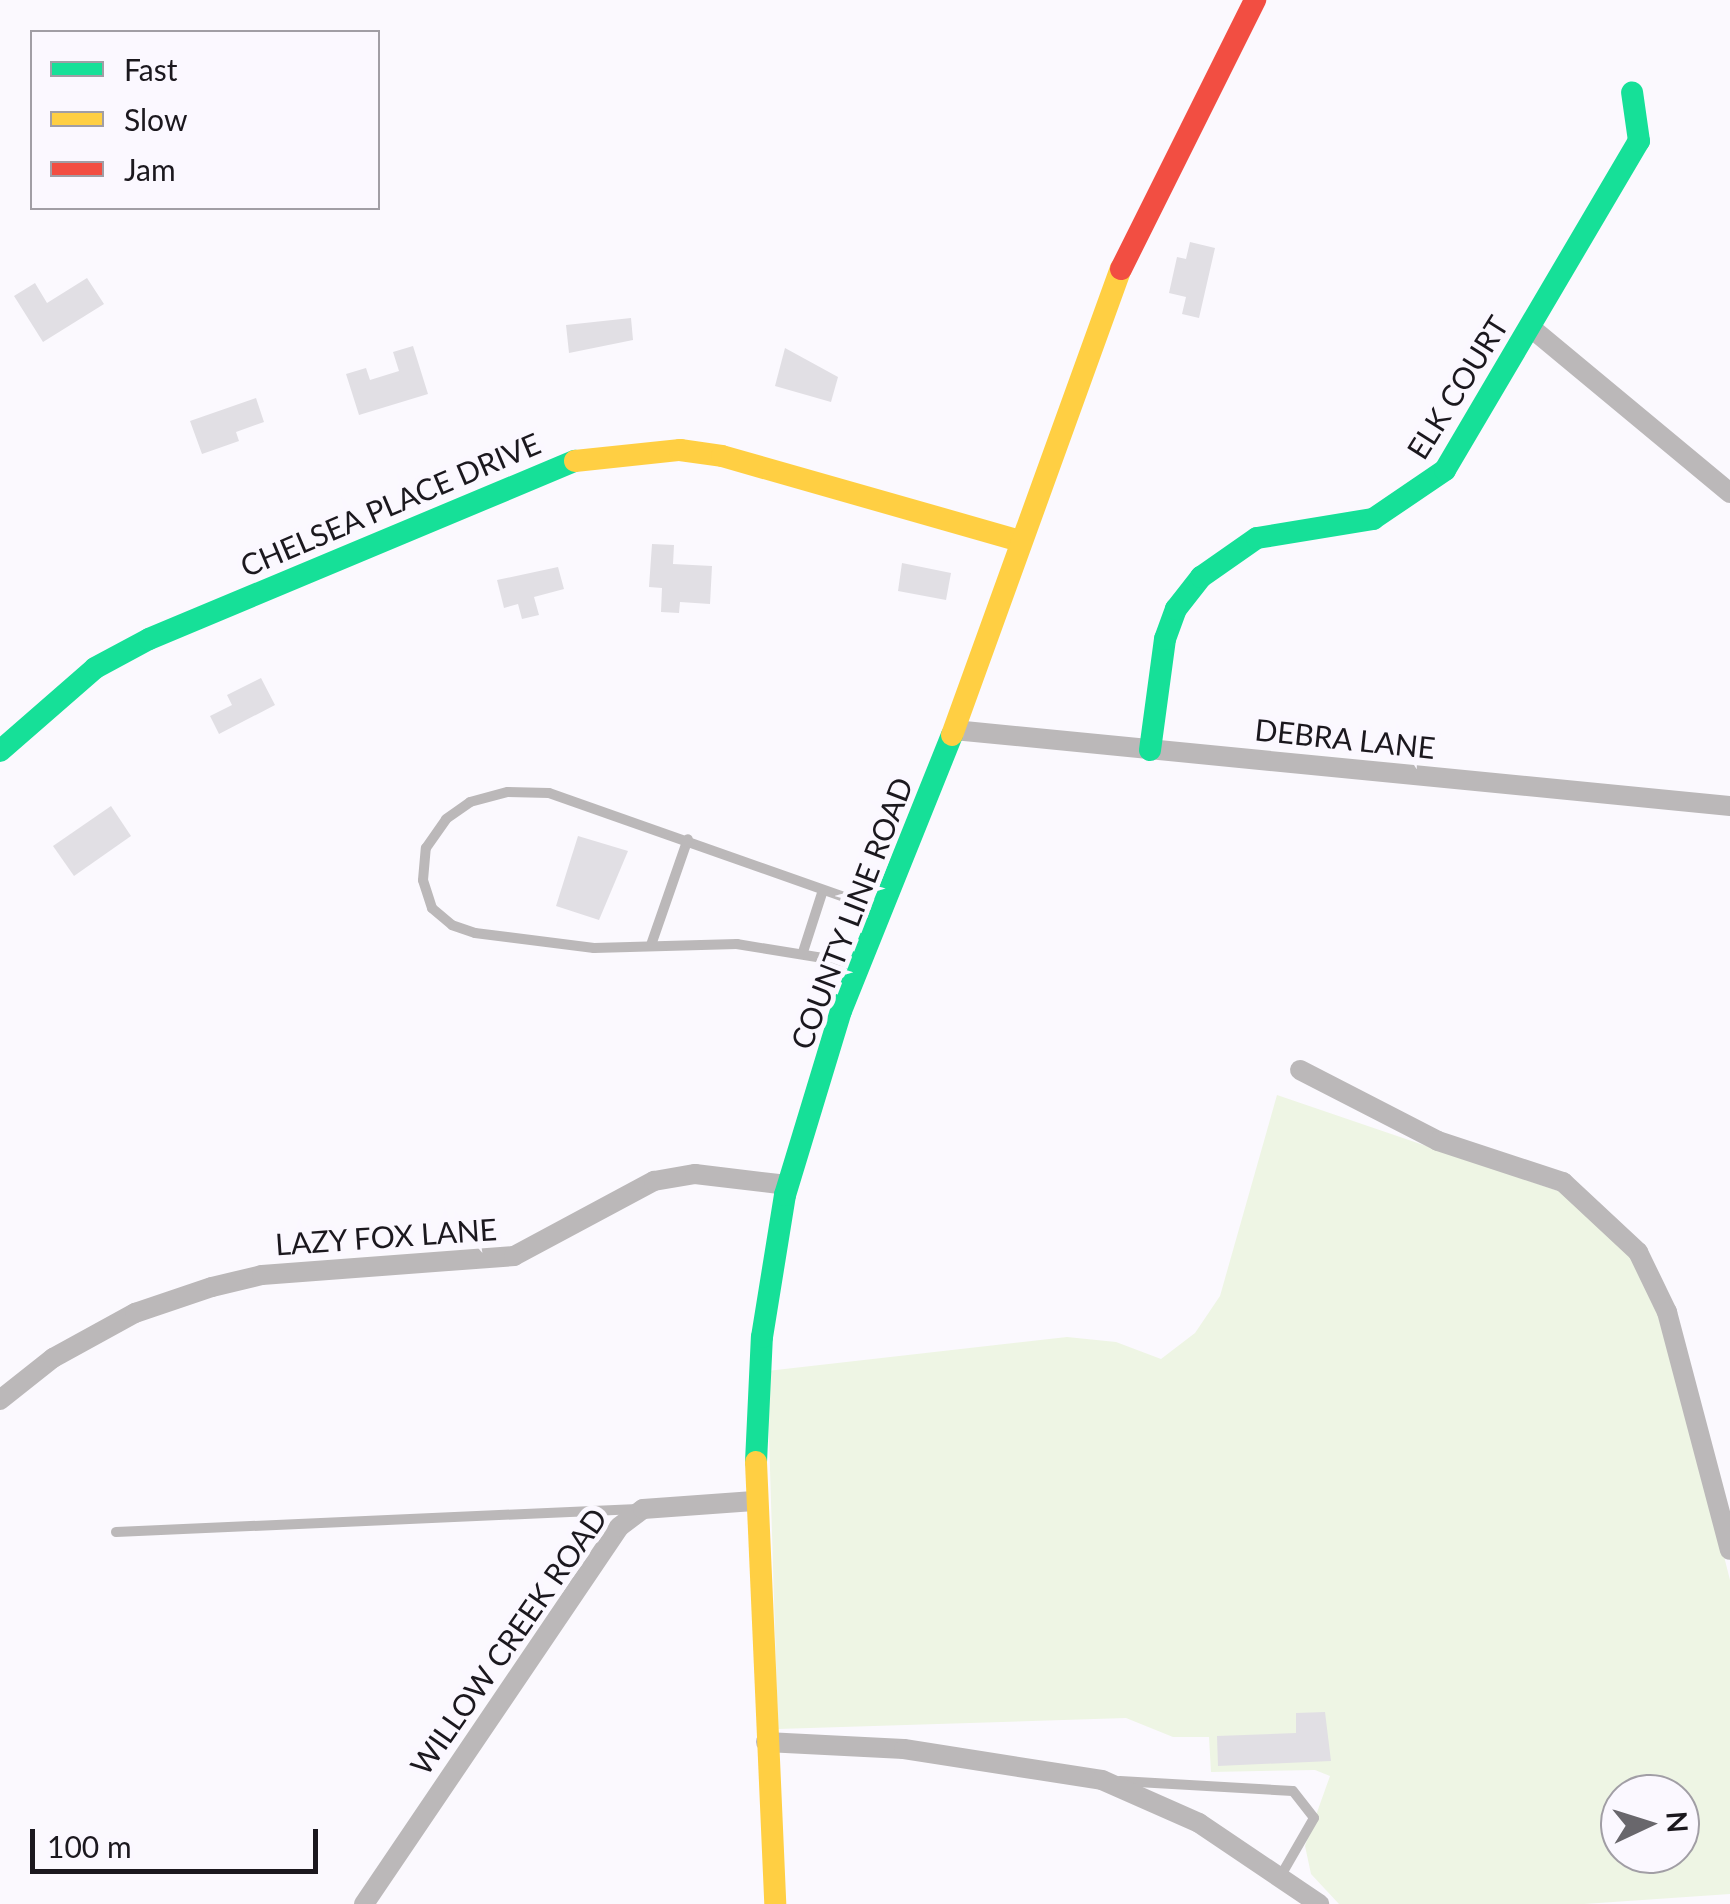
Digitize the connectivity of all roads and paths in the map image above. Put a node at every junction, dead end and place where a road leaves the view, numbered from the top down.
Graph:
1 (1255, 0) edge
2 (1632, 92) dead end
3 (1530, 327) junction
4 (1730, 493) edge
5 (1016, 540) junction
6 (954, 730) junction
7 (1150, 750) junction
8 (0, 751) edge
9 (1730, 806) edge
10 (688, 839) junction
11 (822, 890) junction
12 (882, 910) junction
13 (651, 945) junction
14 (802, 952) junction
15 (860, 964) junction
16 (1300, 1070) dead end
17 (787, 1186) junction
18 (0, 1400) edge
19 (754, 1502) junction
20 (643, 1509) junction
21 (116, 1532) dead end
22 (1730, 1550) edge
23 (766, 1742) junction
24 (1102, 1780) junction
25 (1280, 1878) junction
26 (364, 1904) edge
27 (775, 1904) edge
28 (1320, 1904) edge

1 - 5 street, COUNTY LINE ROAD
2 - 3 street, ELK COURT
3 - 4 street
3 - 7 street, ELK COURT
5 - 6 street, COUNTY LINE ROAD
5 - 8 street, CHELSEA PLACE DRIVE
6 - 7 street, DEBRA LANE
6 - 12 street, COUNTY LINE ROAD
7 - 9 street, DEBRA LANE
10 - 11 lane
10 - 13 lane
10 - 13 lane
11 - 12 lane
11 - 14 lane
12 - 15 street, COUNTY LINE ROAD
13 - 14 lane
14 - 15 lane
15 - 17 street, COUNTY LINE ROAD
16 - 22 street
17 - 18 street, LAZY FOX LANE
17 - 19 street, COUNTY LINE ROAD
19 - 20 street, WILLOW CREEK ROAD
19 - 23 street, COUNTY LINE ROAD
20 - 21 lane
20 - 26 street, WILLOW CREEK ROAD
23 - 24 street
23 - 27 street, COUNTY LINE ROAD
24 - 25 street
24 - 25 lane
25 - 28 street

